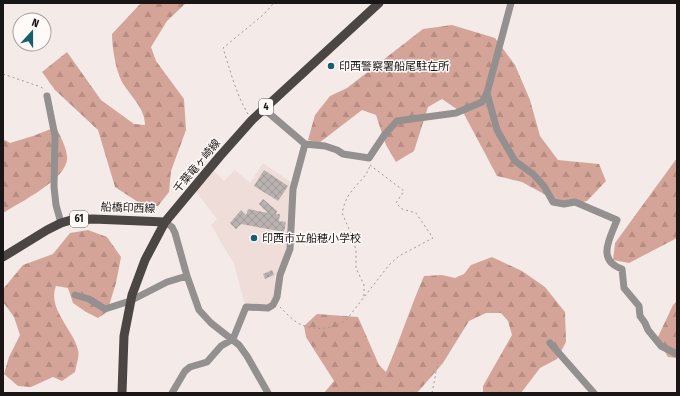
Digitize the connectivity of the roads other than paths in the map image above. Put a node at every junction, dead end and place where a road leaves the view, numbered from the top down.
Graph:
1 (379, 3) edge
2 (511, 3) edge
3 (487, 93) junction
4 (47, 96) road end
5 (264, 109) junction
6 (305, 144) junction
7 (166, 222) junction
8 (60, 223) junction
9 (3, 258) edge
10 (187, 276) junction
11 (75, 295) dead end
12 (130, 301) junction
13 (233, 339) junction
14 (550, 343) dead end
15 (677, 354) edge
16 (122, 393) edge
17 (172, 393) edge
18 (268, 393) edge
19 (594, 393) edge

1 - 5 main road, 千葉竜ヶ崎線 / 4
2 - 3 street
3 - 6 street
3 - 15 street
4 - 8 street
5 - 6 street
5 - 7 main road, 千葉竜ヶ崎線 / 4
6 - 13 street
7 - 8 main road, 船橋印西線 / 61
7 - 10 street
7 - 12 main road, 千葉竜ヶ崎線 / 4
8 - 9 main road, 船橋印西線 / 61
10 - 12 street
10 - 13 street
11 - 12 street
12 - 16 main road, 千葉竜ヶ崎線 / 4
13 - 17 street
13 - 18 street
14 - 19 street

